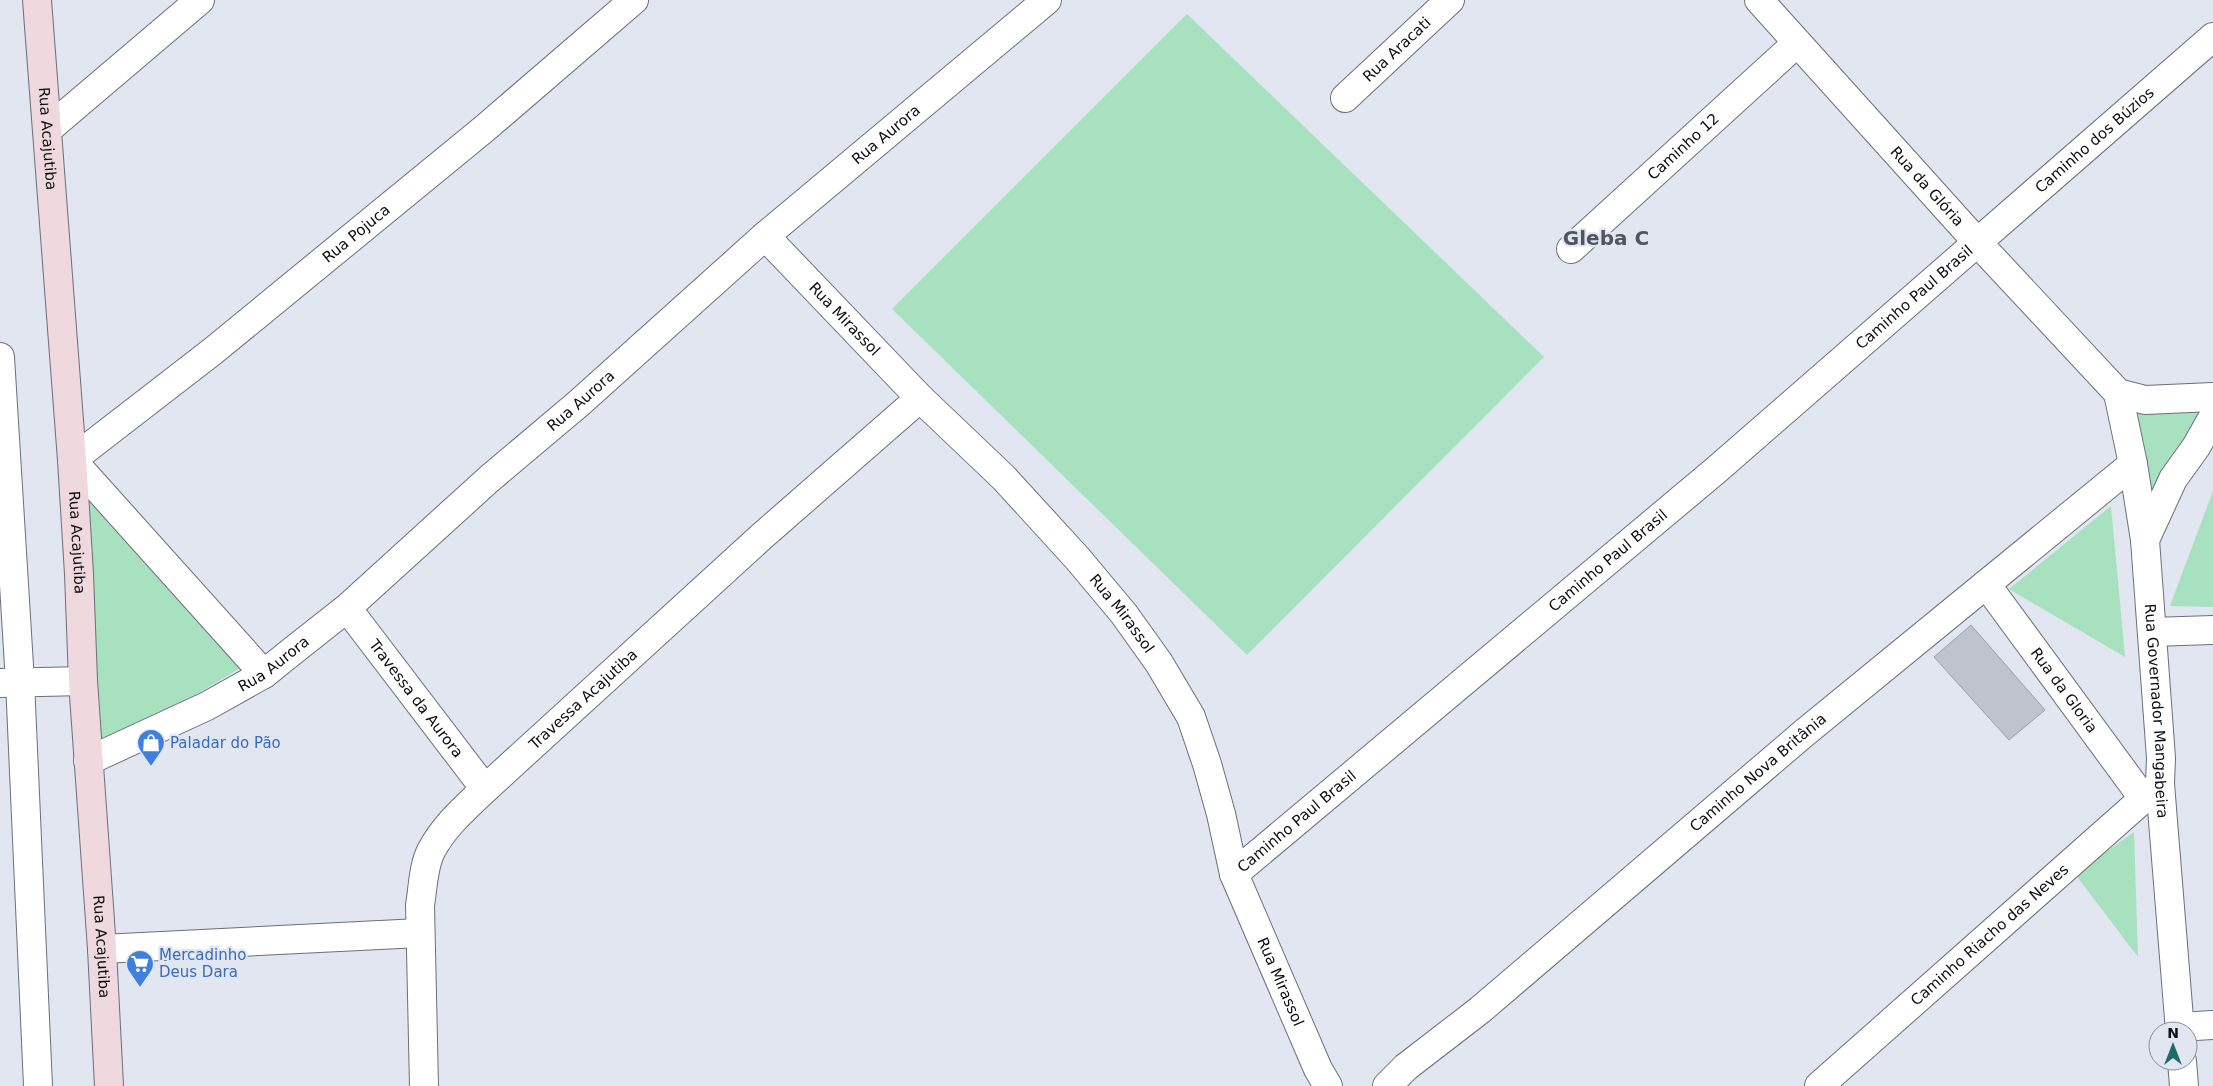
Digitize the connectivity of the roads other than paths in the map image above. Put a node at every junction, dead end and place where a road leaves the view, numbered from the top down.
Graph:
1 (37, 0) edge
2 (200, 0) edge
3 (634, 0) edge
4 (1047, 0) edge
5 (1450, 0) edge
6 (1759, 0) edge
7 (2213, 37) edge
8 (1797, 43) junction
9 (1345, 98) dead end
10 (47, 130) junction
11 (765, 236) junction
12 (1978, 243) junction
13 (1572, 249) dead end
14 (0, 357) edge
15 (2118, 393) junction
16 (2213, 397) edge
17 (920, 398) junction
18 (2213, 417) edge
19 (72, 460) junction
20 (2133, 464) junction
21 (2145, 540) junction
22 (1986, 584) junction
23 (346, 608) junction
24 (2213, 630) edge
25 (2152, 632) junction
26 (264, 674) junction
27 (83, 681) junction
28 (10, 682) edge
29 (88, 761) junction
30 (485, 789) junction
31 (2152, 791) junction
32 (1234, 874) junction
33 (420, 933) junction
34 (102, 949) junction
35 (2179, 1021) edge
36 (2213, 1025) edge
37 (2198, 1027) edge
38 (2183, 1071) edge
39 (38, 1086) edge
40 (109, 1086) edge
41 (424, 1086) edge
42 (1328, 1086) edge
43 (1387, 1086) edge
44 (1819, 1086) edge
45 (2184, 1086) edge

1 - 10 street, Rua Acajutiba
2 - 10 street
3 - 19 street, Rua Pojuca
4 - 11 street, Rua Aurora
5 - 9 street, Rua Aracati
6 - 8 street, Rua da Glória
7 - 12 street, Caminho dos Búzios
8 - 12 street, Rua da Glória
8 - 13 street, Caminho 12
10 - 19 street, Rua Acajutiba
11 - 17 street, Rua Mirassol
11 - 23 street, Rua Aurora
12 - 15 street, Rua da Glória
12 - 32 street, Caminho Paul Brasil
14 - 28 street
15 - 16 street
15 - 20 street, Rua Governador Mangabeira
17 - 30 street, Travessa Acajutiba
17 - 32 street, Rua Mirassol
18 - 21 street
19 - 26 street
19 - 27 street, Rua Acajutiba
20 - 21 street, Rua Governador Mangabeira
20 - 22 street, Caminho Nova Britânia
21 - 25 street, Rua Governador Mangabeira
22 - 31 street, Rua da Gloria
22 - 43 street, Caminho Nova Britânia
23 - 26 street, Rua Aurora
23 - 30 street, Travessa da Aurora
24 - 25 street
25 - 31 street, Rua Governador Mangabeira
26 - 29 street, Rua Aurora
27 - 28 street
27 - 29 street, Rua Acajutiba
28 - 39 street
29 - 34 street, Rua Acajutiba
30 - 33 street, Travessa Acajutiba
31 - 35 street, Rua Governador Mangabeira
31 - 44 street, Caminho Riacho das Neves
32 - 42 street, Rua Mirassol
33 - 34 street
33 - 41 street, Travessa Acajutiba
34 - 40 street, Rua Acajutiba
36 - 37 street
38 - 45 street

